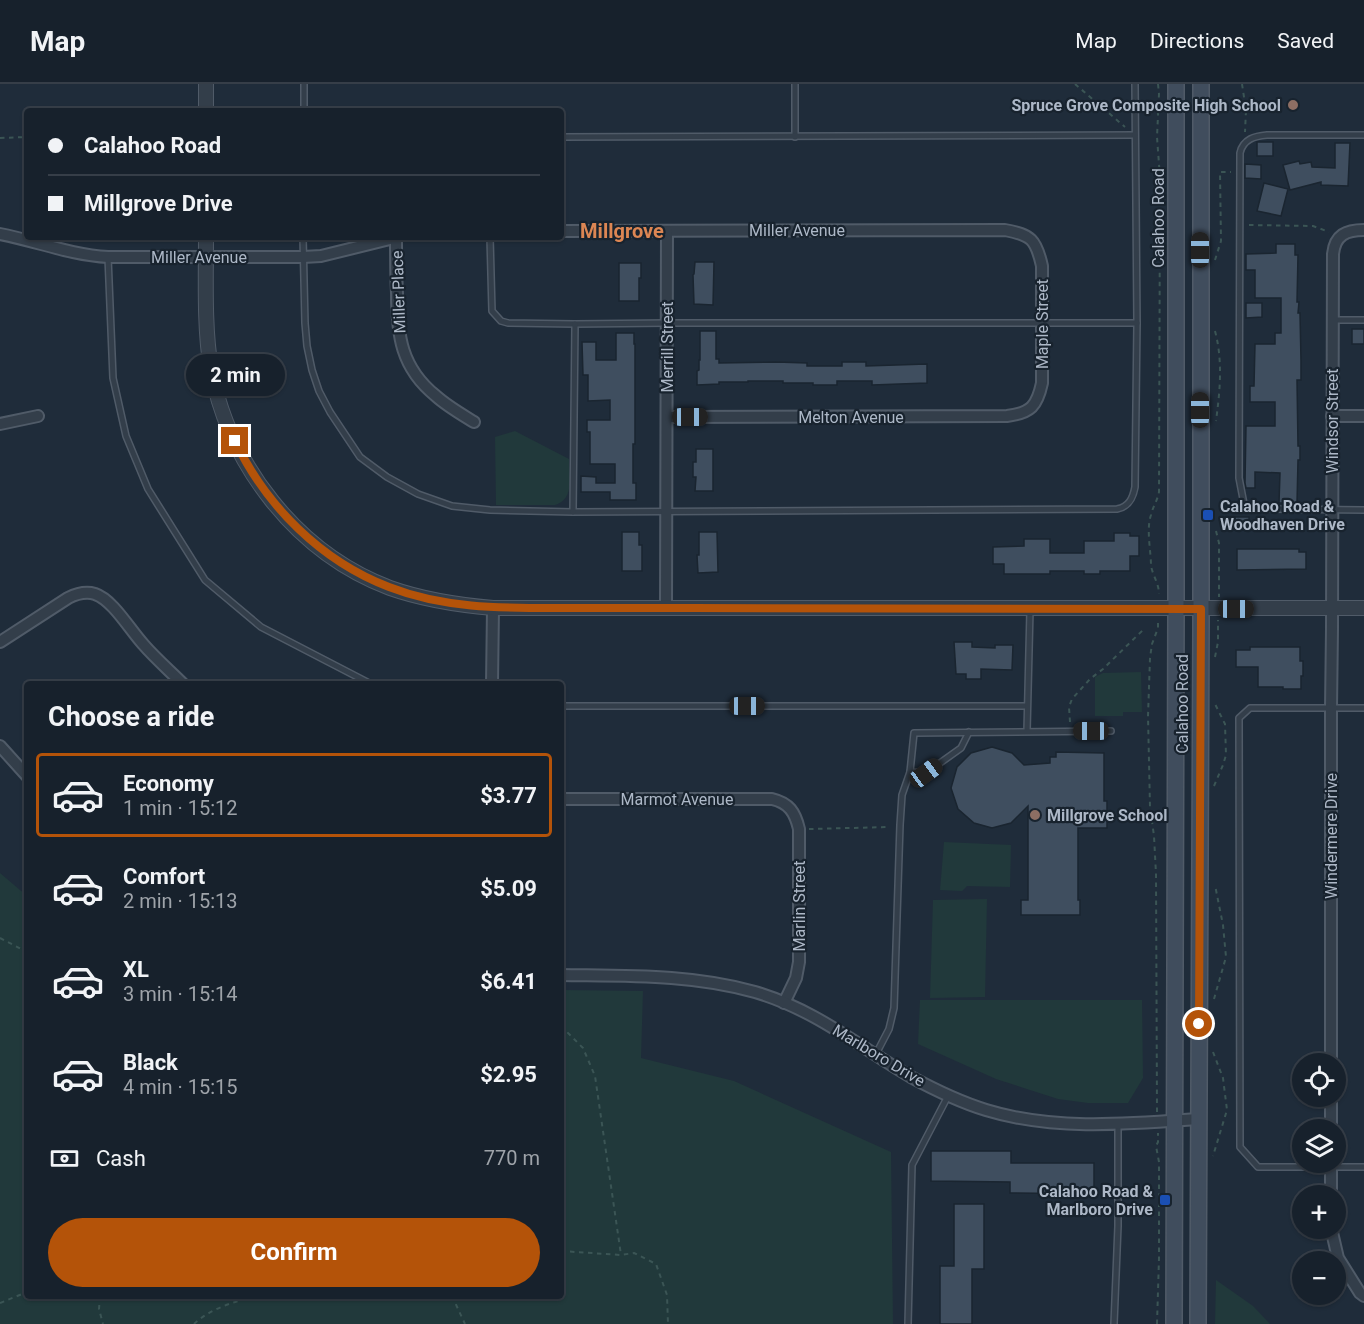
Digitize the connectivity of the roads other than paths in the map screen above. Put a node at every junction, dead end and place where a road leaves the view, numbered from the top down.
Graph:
1 (206, 84) edge
2 (304, 84) edge
3 (795, 84) edge
4 (1135, 84) edge
5 (1176, 84) edge
6 (1201, 84) edge
7 (206, 108) edge
8 (304, 108) edge
9 (1135, 135) junction
10 (1364, 135) edge
11 (564, 137) edge
12 (795, 137) junction
13 (1364, 230) edge
14 (564, 231) edge
15 (667, 231) junction
16 (0, 234) edge
17 (24, 239) edge
18 (1032, 239) joint
19 (30, 240) edge
20 (206, 240) edge
21 (303, 240) edge
22 (385, 240) edge
23 (397, 240) edge
24 (489, 240) edge
25 (108, 257) junction
26 (206, 257) junction
27 (303, 257) junction
28 (1333, 320) junction
29 (1364, 320) edge
30 (667, 323) junction
31 (1137, 323) junction
32 (574, 324) junction
33 (1042, 324) junction
34 (1032, 408) joint
35 (38, 416) dead end
36 (1332, 416) junction
37 (1364, 416) edge
38 (667, 417) junction
39 (474, 422) dead end
40 (0, 424) edge
41 (667, 510) junction
42 (1332, 510) junction
43 (1364, 510) edge
44 (573, 512) junction
45 (493, 608) junction
46 (666, 608) junction
47 (1030, 608) junction
48 (1332, 608) junction
49 (1364, 608) edge
50 (1176, 609) junction
51 (1201, 609) junction
52 (0, 642) edge
53 (180, 681) edge
54 (365, 681) edge
55 (492, 681) edge
56 (564, 706) edge
57 (1027, 706) junction
58 (1331, 708) junction
59 (1364, 708) edge
60 (1027, 731) junction
61 (1111, 731) dead end
62 (969, 732) junction
63 (0, 746) edge
64 (910, 772) junction
65 (24, 773) edge
66 (564, 799) edge
67 (790, 808) joint
68 (564, 975) edge
69 (784, 1003) junction
70 (1331, 1053) edge
71 (876, 1054) junction
72 (948, 1096) junction
73 (1199, 1119) junction
74 (1174, 1121) junction
75 (1119, 1124) junction
76 (1292, 1166) edge
77 (1346, 1166) edge
78 (1364, 1167) edge
79 (1334, 1239) edge
80 (1364, 1296) edge
81 (908, 1324) edge
82 (1114, 1324) edge
83 (1174, 1324) edge
84 (1198, 1324) edge

1 - 7 street
2 - 8 lane
3 - 12 lane
4 - 9 lane
5 - 50 main road, Calahoo Road
6 - 51 main road, Calahoo Road
9 - 12 lane
9 - 31 lane
10 - 42 lane
11 - 12 lane
13 - 28 street, Windsor Street
14 - 15 street, Miller Avenue
15 - 18 street, Miller Avenue
15 - 30 street, Merrill Street
16 - 17 street, Miller Avenue
18 - 33 street, Maple Street
19 - 25 street, Miller Avenue
20 - 26 street
21 - 27 lane
22 - 27 street, Miller Avenue
23 - 39 street, Miller Place
24 - 32 lane
25 - 26 street, Miller Avenue
25 - 54 lane
26 - 27 street, Miller Avenue
26 - 45 street
27 - 44 lane
28 - 29 lane
28 - 36 street, Windsor Street
30 - 32 lane
30 - 33 lane
30 - 38 street, Merrill Street
31 - 33 lane
31 - 41 lane
32 - 44 lane
33 - 34 street, Maple Street
34 - 38 street, Melton Avenue
35 - 40 street
36 - 37 street
36 - 42 street, Windsor Street
38 - 41 street, Merrill Street
41 - 44 lane
41 - 46 street, Merrill Street
42 - 43 lane
42 - 48 street, Windsor Street
45 - 46 street
45 - 55 street
46 - 47 street
47 - 50 street
47 - 57 lane
48 - 49 street
48 - 51 street
48 - 58 street, Windermere Drive
50 - 51 street
50 - 74 main road, Calahoo Road
51 - 73 main road, Calahoo Road
52 - 53 street
56 - 57 lane
57 - 60 lane
58 - 59 lane
58 - 70 street, Windermere Drive
58 - 76 lane
60 - 61 lane
60 - 62 lane
62 - 64 lane
62 - 64 lane
63 - 65 street
64 - 71 lane
66 - 67 street, Marmot Avenue
67 - 69 street, Marlin Street
68 - 69 street, Marlboro Drive
69 - 71 street, Marlboro Drive
71 - 72 street, Marlboro Drive
72 - 75 street, Marlboro Drive
72 - 81 lane
73 - 74 street, Marlboro Drive
73 - 84 main road, Calahoo Road
74 - 75 street, Marlboro Drive
74 - 83 main road, Calahoo Road
75 - 82 lane
77 - 78 lane
79 - 80 street

